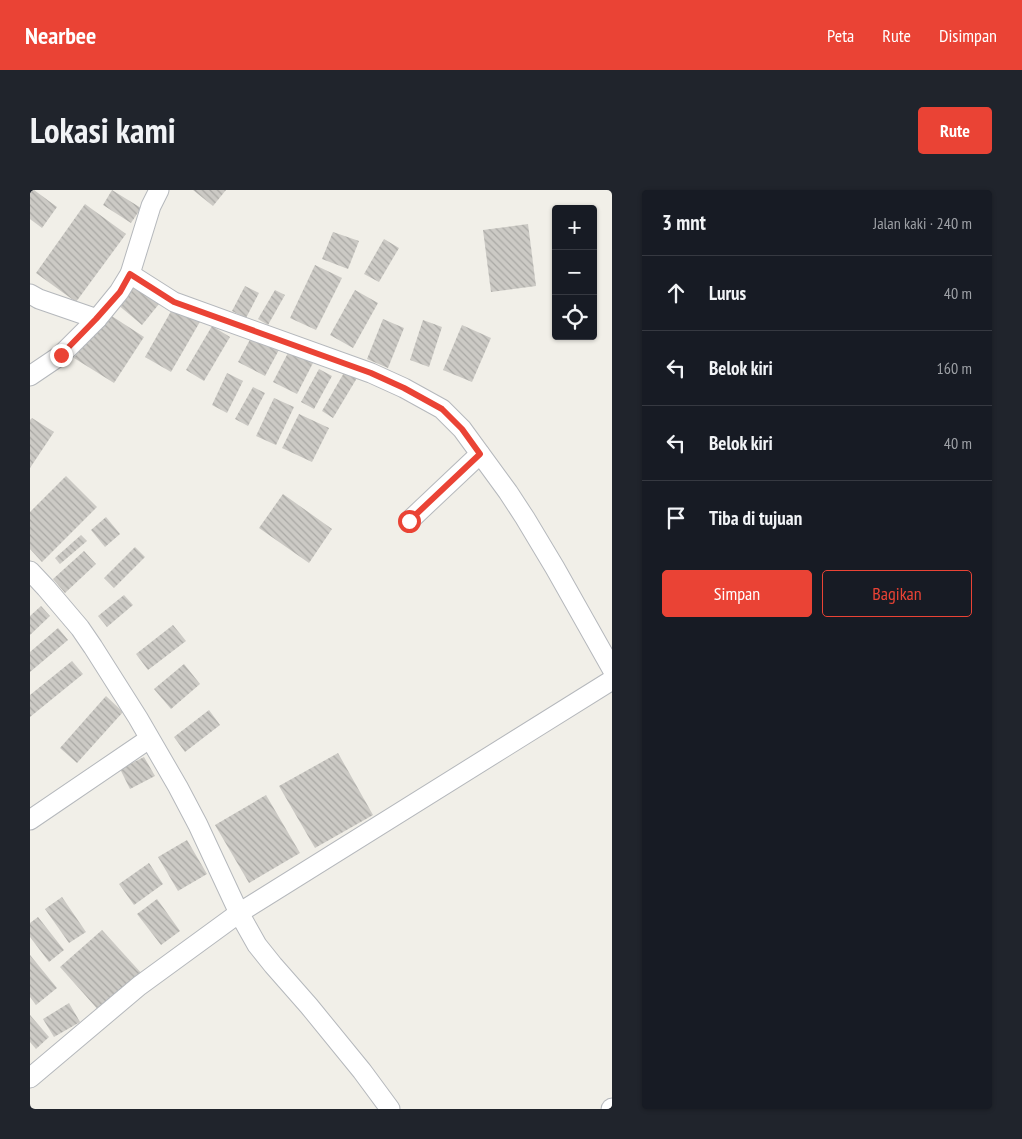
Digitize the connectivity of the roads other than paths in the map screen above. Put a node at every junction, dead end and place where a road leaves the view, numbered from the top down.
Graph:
1 (159, 190) edge
2 (130, 274) junction
3 (30, 294) edge
4 (96, 319) junction
5 (30, 376) edge
6 (480, 454) junction
7 (409, 521) dead end
8 (30, 571) edge
9 (612, 669) edge
10 (612, 680) edge
11 (150, 739) junction
12 (30, 820) edge
13 (239, 912) junction
14 (30, 1078) edge
15 (390, 1109) edge

1 - 2 street
2 - 4 street
2 - 6 street
3 - 4 street
4 - 5 street
6 - 7 street
6 - 9 street
8 - 11 street
10 - 13 street
11 - 12 street
11 - 13 street
13 - 14 street
13 - 15 street

